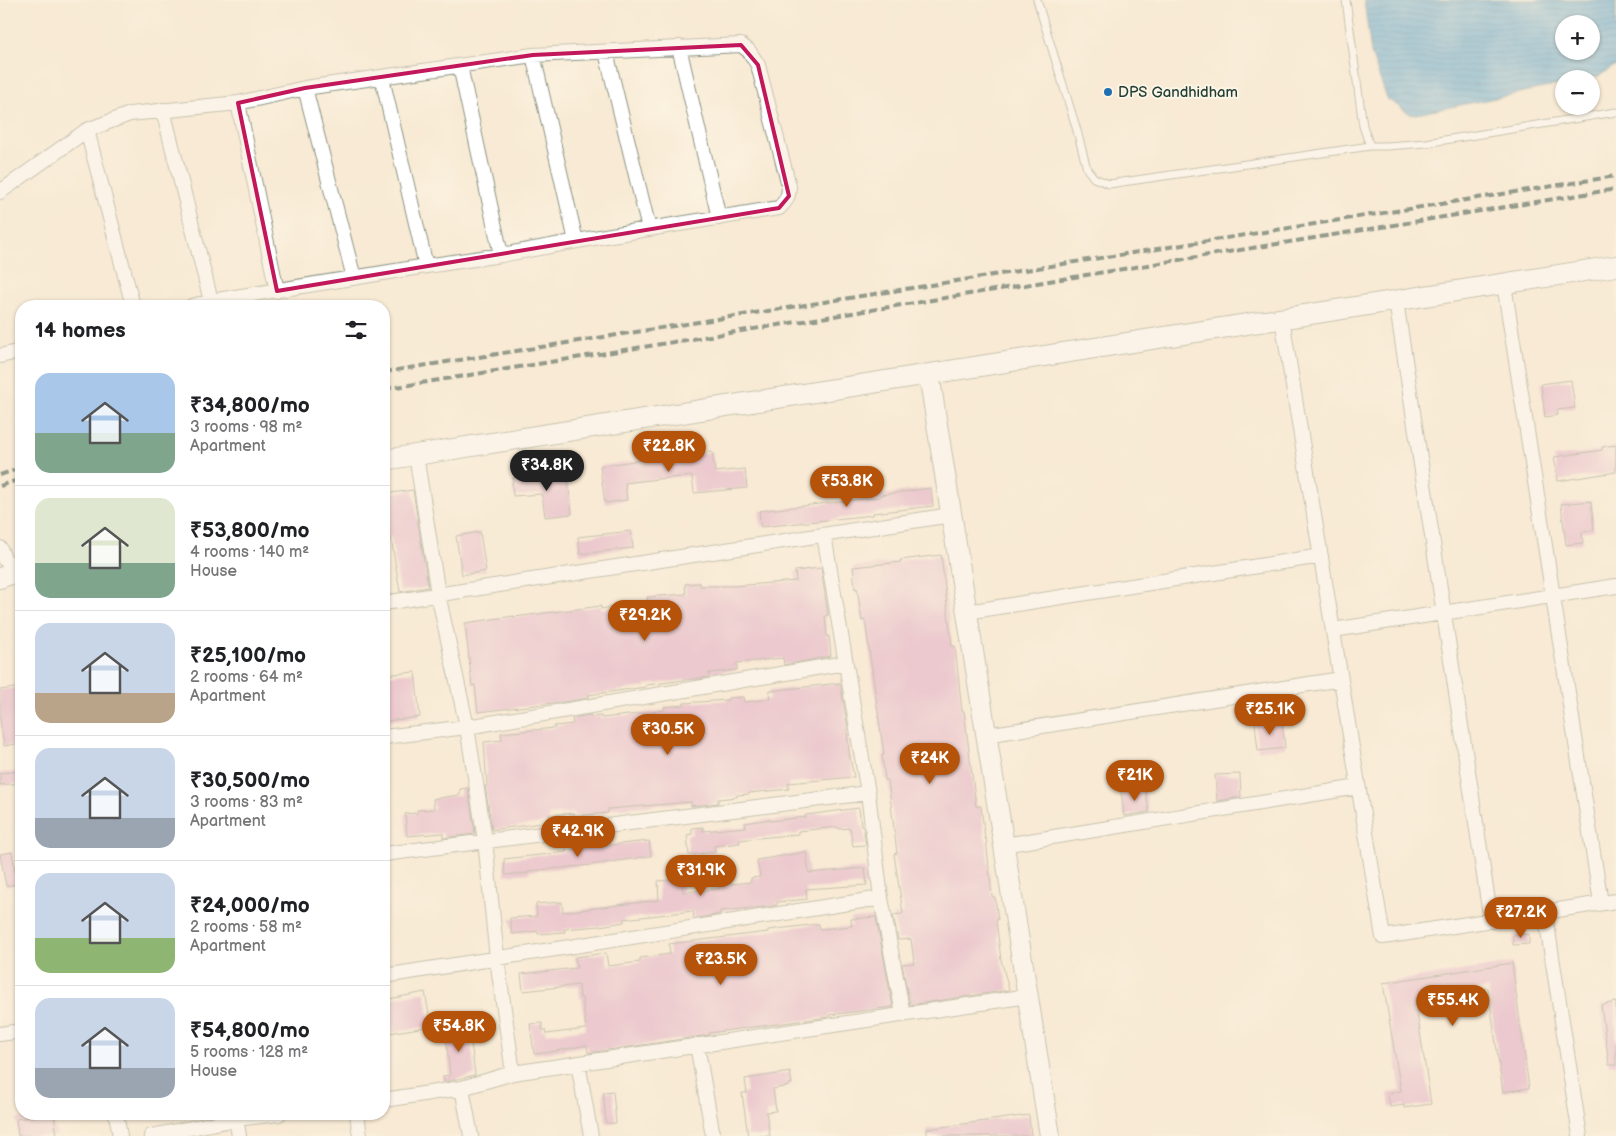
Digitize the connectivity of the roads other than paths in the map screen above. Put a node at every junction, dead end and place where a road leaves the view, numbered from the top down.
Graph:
1 (1037, 0) edge
2 (1346, 0) edge
3 (679, 48) junction
4 (606, 52) junction
5 (533, 55) junction
6 (460, 66) junction
7 (382, 78) junction
8 (305, 88) junction
9 (238, 103) junction
10 (164, 110) junction
11 (1616, 112) edge
12 (87, 130) junction
13 (1370, 146) junction
14 (0, 192) edge
15 (719, 218) junction
16 (649, 229) junction
17 (576, 241) junction
18 (502, 255) junction
19 (426, 266) junction
20 (1616, 266) edge
21 (354, 278) junction
22 (1504, 284) junction
23 (278, 291) junction
24 (131, 300) edge
25 (211, 300) edge
26 (218, 300) edge
27 (1396, 301) junction
28 (1282, 319) junction
29 (15, 352) edge
30 (0, 356) edge
31 (929, 374) junction
32 (416, 455) junction
33 (390, 459) edge
34 (951, 515) junction
35 (824, 535) junction
36 (0, 548) edge
37 (1321, 556) junction
38 (15, 567) edge
39 (15, 574) edge
40 (0, 578) edge
41 (1616, 586) edge
42 (438, 594) junction
43 (1553, 596) junction
44 (390, 601) edge
45 (967, 612) junction
46 (1444, 613) junction
47 (1333, 630) junction
48 (845, 663) junction
49 (1341, 679) junction
50 (467, 727) junction
51 (986, 735) junction
52 (390, 736) edge
53 (1358, 787) junction
54 (868, 793) junction
55 (484, 840) junction
56 (1004, 845) junction
57 (390, 853) edge
58 (881, 898) junction
59 (1616, 901) edge
60 (1601, 903) junction
61 (1546, 912) junction
62 (1491, 921) junction
63 (497, 959) junction
64 (390, 975) edge
65 (1028, 996) junction
66 (903, 1014) junction
67 (15, 1032) edge
68 (0, 1034) edge
69 (697, 1045) junction
70 (578, 1063) junction
71 (513, 1073) junction
72 (462, 1088) junction
73 (390, 1099) edge
74 (117, 1120) edge
75 (231, 1120) edge
76 (236, 1120) edge
77 (358, 1120) edge
78 (120, 1136) edge
79 (151, 1136) edge
80 (239, 1136) edge
81 (360, 1136) edge
82 (471, 1136) edge
83 (590, 1136) edge
84 (713, 1136) edge
85 (1050, 1136) edge
86 (1580, 1136) edge

1 - 13 lane
2 - 13 lane
3 - 4 street
3 - 15 street
3 - 15 street
4 - 5 street
4 - 16 street
5 - 6 street
5 - 17 street
6 - 7 street
6 - 18 street
7 - 8 street
7 - 19 street
8 - 9 street
8 - 21 street
9 - 10 street
9 - 23 street
10 - 12 street
10 - 25 street
11 - 13 lane
12 - 14 street
12 - 24 street
15 - 16 street
16 - 17 street
17 - 18 street
18 - 19 street
19 - 21 street
20 - 22 main road
21 - 23 street
22 - 27 main road
22 - 43 street
23 - 26 street
27 - 28 main road
27 - 46 street
28 - 31 main road
28 - 37 street
29 - 30 street
31 - 32 main road
31 - 34 main road
32 - 33 main road
32 - 42 street
34 - 35 street
34 - 45 main road
35 - 42 street
35 - 48 street
36 - 38 street
37 - 45 street
37 - 47 street
39 - 40 main road
41 - 43 street
42 - 44 street
42 - 50 street
43 - 46 street
43 - 60 street
45 - 51 main road
46 - 47 street
46 - 62 street
47 - 49 street
48 - 50 street
48 - 54 street
49 - 51 street
49 - 53 street
50 - 52 street
50 - 55 street
51 - 56 main road
53 - 56 street
53 - 62 street
54 - 55 street
54 - 58 street
55 - 57 street
55 - 63 street
56 - 65 main road
58 - 63 street
58 - 66 street
59 - 60 street
60 - 61 street
61 - 62 street
61 - 86 street
63 - 64 street
63 - 71 street
65 - 66 street
65 - 85 main road
66 - 69 street
67 - 68 street
69 - 70 street
69 - 84 street
70 - 71 street
70 - 83 street
71 - 72 street
72 - 73 street
72 - 82 street
74 - 78 street
75 - 79 street
76 - 80 street
77 - 81 street

